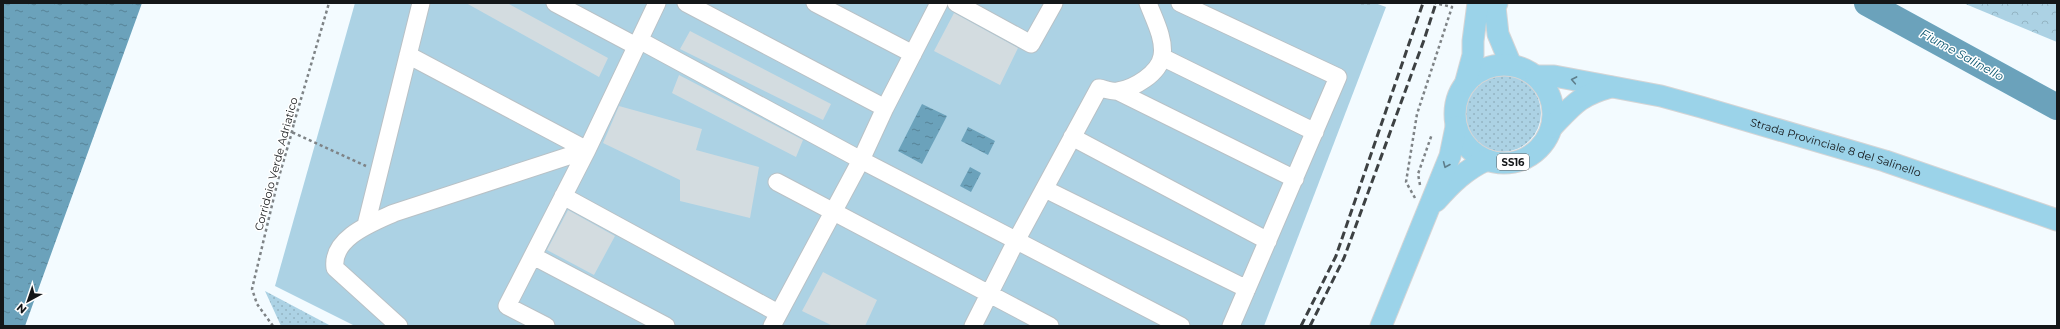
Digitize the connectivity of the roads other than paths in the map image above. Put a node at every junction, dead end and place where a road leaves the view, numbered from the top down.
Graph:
1 (421, 3) edge
2 (555, 3) edge
3 (657, 3) edge
4 (686, 3) edge
5 (814, 3) edge
6 (939, 3) edge
7 (956, 3) edge
8 (1054, 3) edge
9 (1148, 3) edge
10 (1180, 3) edge
11 (1478, 3) edge
12 (1497, 3) edge
13 (638, 43) junction
14 (913, 54) junction
15 (408, 55) junction
16 (1162, 57) junction
17 (1511, 65) junction
18 (1536, 76) junction
19 (1466, 81) junction
20 (1612, 87) junction
21 (1117, 91) junction
22 (885, 108) junction
23 (1456, 127) junction
24 (1552, 127) junction
25 (1314, 132) junction
26 (1072, 138) junction
27 (587, 150) junction
28 (861, 160) junction
29 (1487, 160) junction
30 (1295, 179) junction
31 (777, 182) dead end
32 (1044, 188) junction
33 (563, 196) junction
34 (833, 212) junction
35 (1425, 216) junction
36 (2057, 220) edge
37 (366, 225) junction
38 (1016, 241) junction
39 (1268, 241) junction
40 (532, 256) junction
41 (1247, 289) junction
42 (989, 295) junction
43 (775, 320) edge
44 (399, 326) edge
45 (546, 326) edge
46 (666, 326) edge
47 (973, 326) edge
48 (1050, 326) edge
49 (1181, 326) edge
50 (1231, 326) edge
51 (1381, 326) edge

1 - 15 lane
2 - 13 lane
3 - 13 lane
4 - 22 lane
5 - 14 lane
6 - 14 lane
7 - 8 lane
9 - 16 lane
10 - 25 lane
11 - 19 main road, SS16
12 - 17 main road
13 - 27 lane
13 - 28 lane
14 - 22 lane
15 - 27 lane
15 - 37 lane
16 - 21 lane
16 - 25 lane
17 - 18 main road, SS16
17 - 19 main road, SS16
20 -> 18 main road, Strada Provinciale 8 del Salinello
18 - 24 main road, SS16
19 - 23 main road, SS16
20 - 24 main road, Strada Provinciale 8 del Salinello
20 - 36 main road, Strada Provinciale 8 del Salinello
21 - 26 lane
21 - 30 lane
22 - 28 lane
23 - 29 main road, SS16
23 -> 35 main road, SS16
24 - 29 main road, SS16
25 - 30 lane
26 - 32 lane
26 - 39 lane
27 - 33 lane
27 - 37 lane
28 - 34 lane
28 - 38 lane
29 - 35 main road, SS16
30 - 39 lane
31 - 34 lane
32 - 38 lane
32 - 41 lane
33 - 40 lane
33 - 43 lane
34 - 42 lane
34 - 43 lane
35 - 51 main road, SS16
37 - 44 lane
38 - 42 lane
38 - 49 lane
39 - 41 lane
40 - 45 lane
40 - 46 lane
41 - 50 lane
42 - 47 lane
42 - 48 lane

